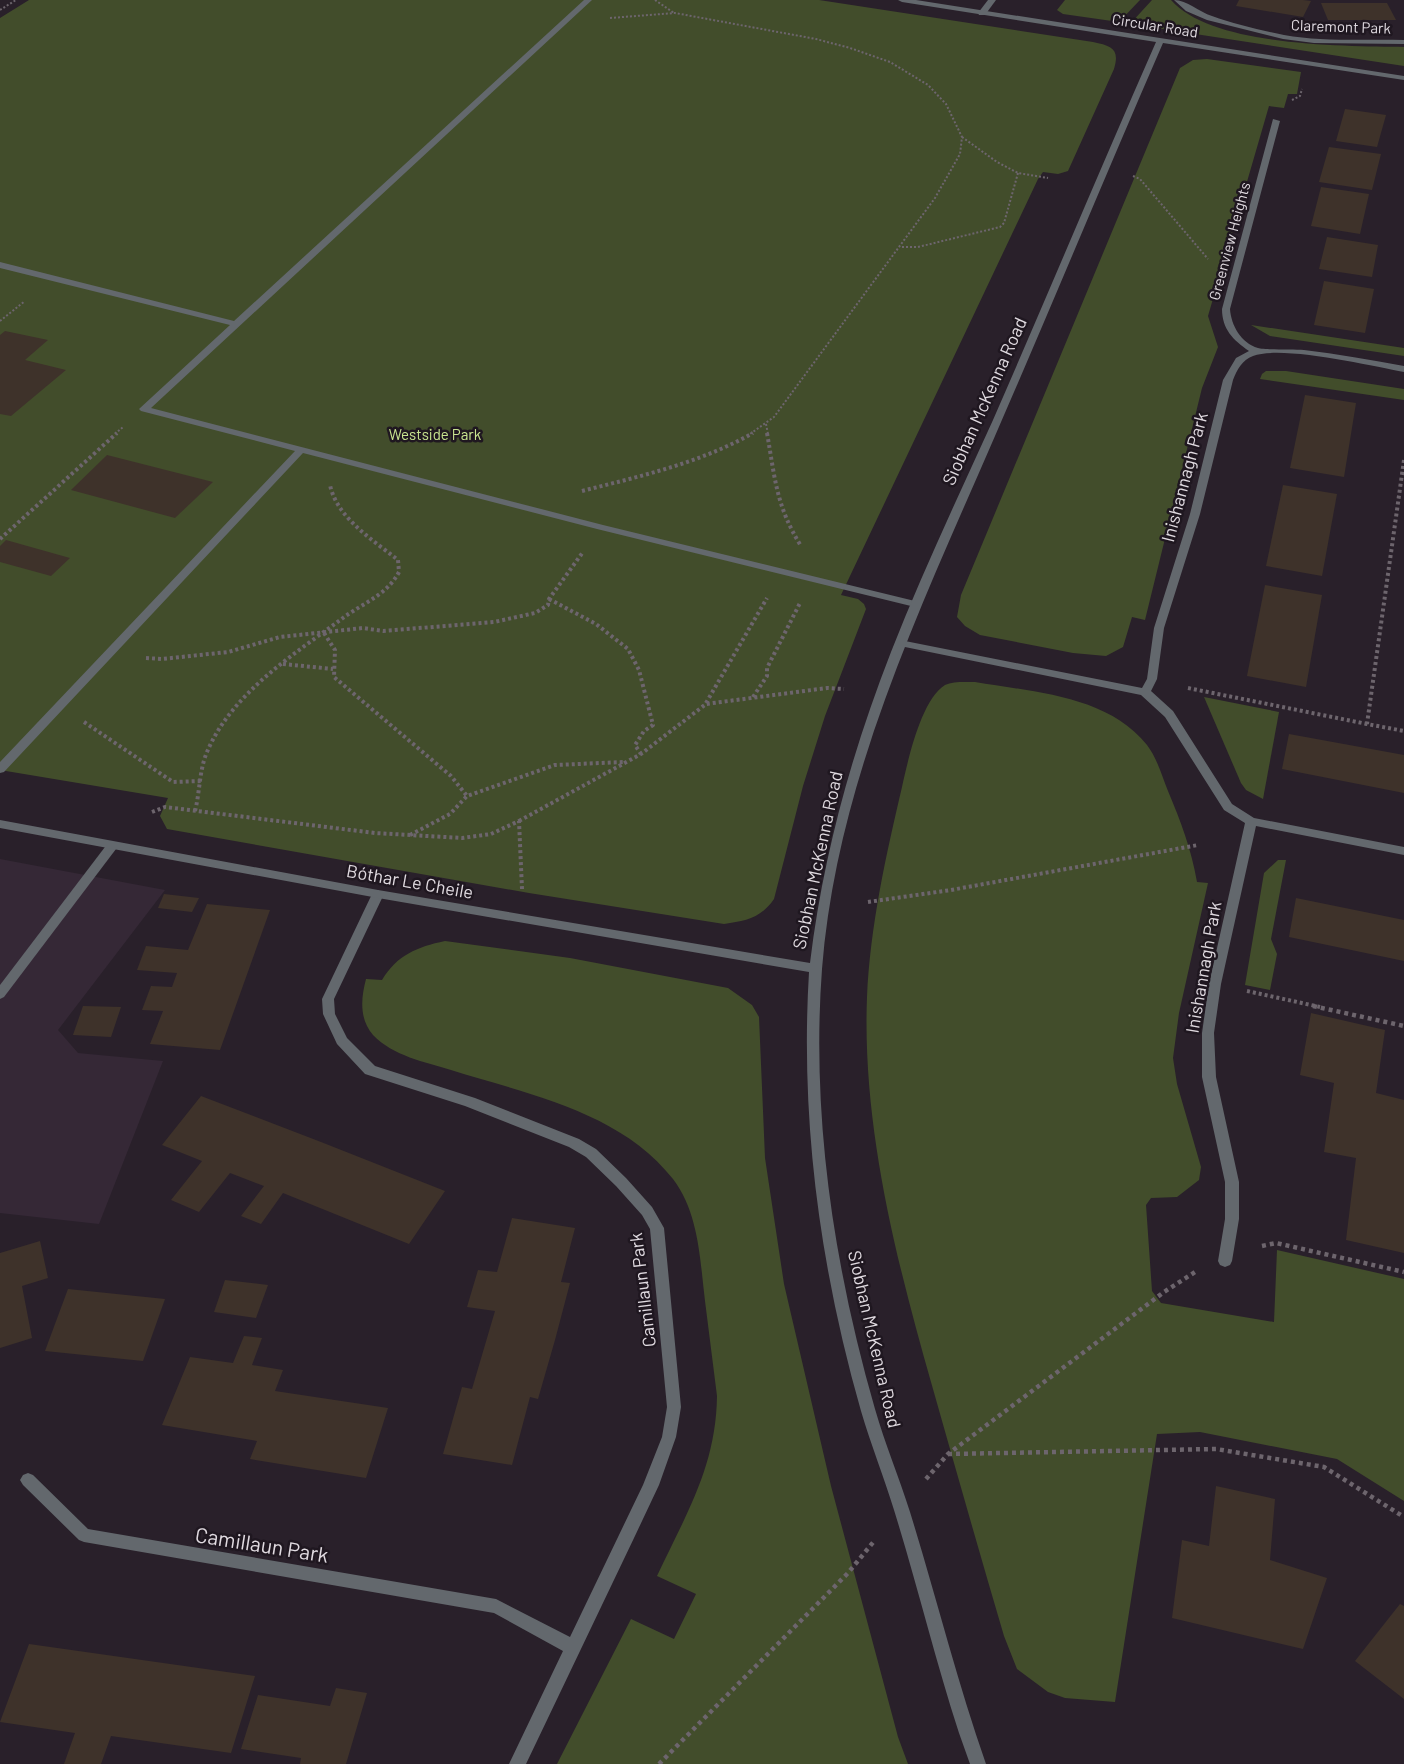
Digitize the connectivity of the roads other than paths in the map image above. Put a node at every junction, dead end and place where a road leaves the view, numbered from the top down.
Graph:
1 (588, 0) edge
2 (902, 0) edge
3 (992, 0) edge
4 (1178, 0) edge
5 (982, 13) junction
6 (1160, 40) junction
7 (1404, 42) edge
8 (1404, 78) edge
9 (1276, 121) road end
10 (0, 265) edge
11 (235, 324) junction
12 (1256, 351) junction
13 (1404, 369) edge
14 (301, 450) junction
15 (915, 604) junction
16 (900, 643) junction
17 (1145, 692) junction
18 (0, 769) edge
19 (1251, 821) junction
20 (0, 824) edge
21 (112, 846) junction
22 (1404, 851) edge
23 (378, 894) junction
24 (816, 968) junction
25 (0, 994) edge
26 (1225, 1262) road end
27 (28, 1480) dead end
28 (572, 1647) junction
29 (517, 1764) edge
30 (978, 1764) edge

1 - 11 street
2 - 5 street, Circular Road
3 - 5 street
4 - 7 street, Claremont Park
5 - 6 street, Circular Road
6 - 8 street, Circular Road
6 - 15 street, Siobhan McKenna Road
9 - 12 street, Greenview Heights
10 - 11 street
11 - 14 street
12 - 13 street
12 - 17 street, Inishannagh Park
14 - 15 street
14 - 18 street
15 - 16 street, Siobhan McKenna Road
16 - 17 street
16 - 24 street, Siobhan McKenna Road
17 - 19 street
19 - 22 street
19 - 26 street, Inishannagh Park
20 - 21 street, Bóthar Le Cheile
21 - 23 street, Bóthar Le Cheile
21 - 25 street
23 - 24 street, Bóthar Le Cheile
23 - 28 street, Camillaun Park
24 - 30 street, Siobhan McKenna Road
27 - 28 street, Camillaun Park
28 - 29 street, Camillaun Park

